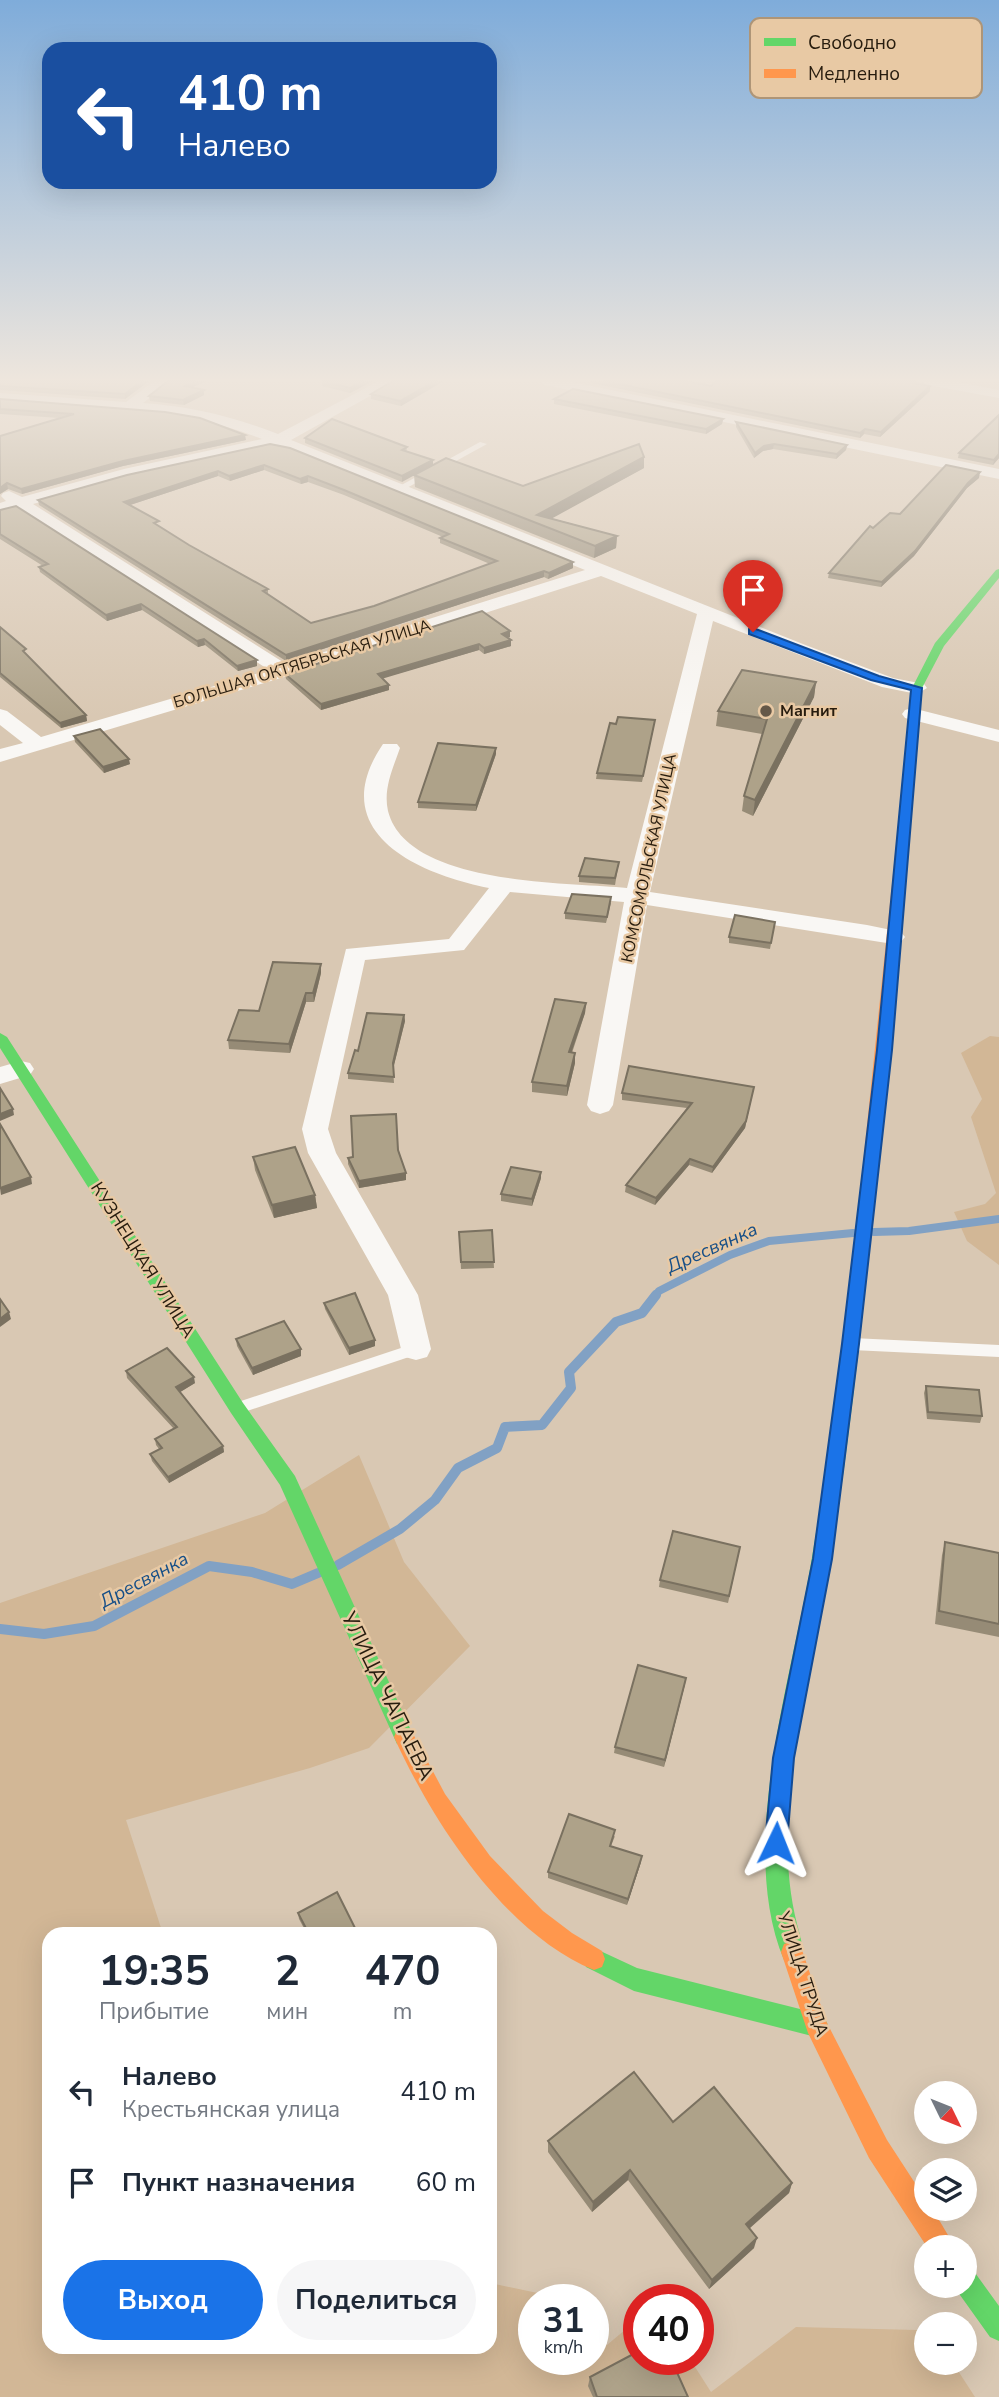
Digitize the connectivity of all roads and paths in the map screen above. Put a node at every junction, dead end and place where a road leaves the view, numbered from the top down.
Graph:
1 (5, 493) edge
2 (54, 493) edge
3 (412, 493) edge
4 (19, 502) junction
5 (0, 508) edge
6 (602, 570) junction
7 (996, 581) edge
8 (706, 613) junction
9 (284, 671) junction
10 (917, 688) junction
11 (912, 714) junction
12 (0, 715) edge
13 (999, 736) edge
14 (37, 744) junction
15 (390, 747) dead end
16 (0, 756) edge
17 (504, 884) junction
18 (637, 896) junction
19 (893, 937) junction
20 (0, 1037) edge
21 (10, 1072) edge
22 (600, 1105) dead end
23 (850, 1344) junction
24 (416, 1349) joint
25 (999, 1351) edge
26 (237, 1408) junction
27 (288, 1480) joint
28 (816, 2025) junction
29 (934, 2235) edge
30 (977, 2297) edge
31 (999, 2328) edge

1 - 4 street
2 - 4 street
3 - 6 street
4 - 5 street
4 - 9 street
6 - 8 street
6 - 9 street, БОЛЬШАЯ ОКТЯБРЬСКАЯ УЛИЦА
7 - 10 street, УЛИЦА ТРУДА
8 - 10 street
8 - 18 street, КОМСОМОЛЬСКАЯ УЛИЦА
9 - 14 street, БОЛЬШАЯ ОКТЯБРЬСКАЯ УЛИЦА
10 - 11 street, УЛИЦА ТРУДА
11 - 13 street
11 - 19 street, УЛИЦА ТРУДА
12 - 14 street
14 - 16 street, БОЛЬШАЯ ОКТЯБРЬСКАЯ УЛИЦА
15 - 17 street
17 - 18 street
17 - 24 street
18 - 19 street
18 - 22 street, КОМСОМОЛЬСКАЯ УЛИЦА
19 - 23 street, УЛИЦА ТРУДА
20 - 21 street, КУЗНЕЦКАЯ УЛИЦА
21 - 26 street, КУЗНЕЦКАЯ УЛИЦА
23 - 25 lane
23 - 28 street, УЛИЦА ТРУДА
24 - 26 lane
26 - 27 street, КУЗНЕЦКАЯ УЛИЦА
27 - 28 street, УЛИЦА ЧАПАЕВА
28 - 29 street, УЛИЦА ТРУДА
30 - 31 street

